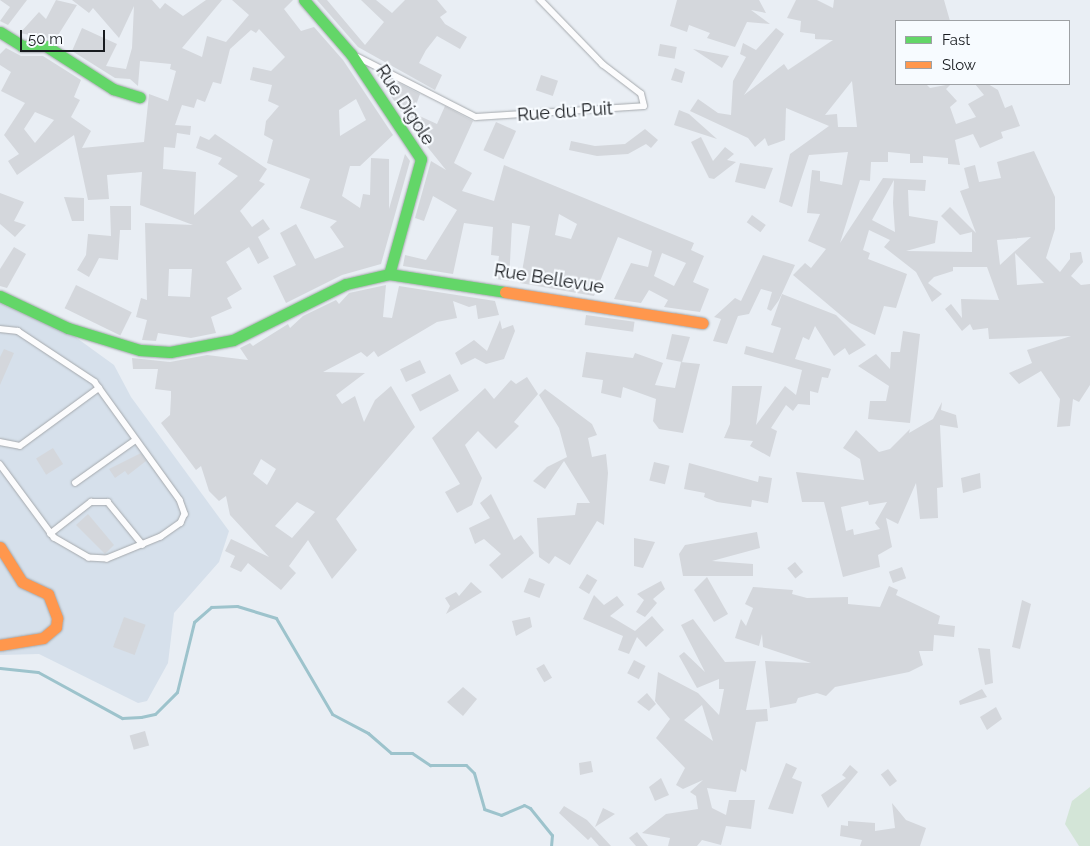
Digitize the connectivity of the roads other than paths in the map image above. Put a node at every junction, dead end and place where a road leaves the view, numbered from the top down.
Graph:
1 (304, 0) edge
2 (540, 0) edge
3 (0, 32) edge
4 (351, 54) junction
5 (140, 97) dead end
6 (389, 274) junction
7 (0, 296) edge
8 (703, 323) dead end
9 (0, 329) edge
10 (99, 388) junction
11 (134, 440) junction
12 (0, 442) edge
13 (0, 465) edge
14 (75, 483) dead end
15 (50, 534) junction
16 (143, 545) junction
17 (0, 547) edge
18 (0, 644) edge

1 - 4 street, Rue Digole
2 - 4 lane, Rue du Puit
3 - 5 street
4 - 6 street, Rue Digole
6 - 7 street
6 - 8 street, Rue Bellevue
9 - 10 lane
10 - 11 lane
10 - 12 lane
11 - 14 lane
11 - 16 lane
13 - 15 lane
15 - 16 lane
15 - 16 lane
17 - 18 street

